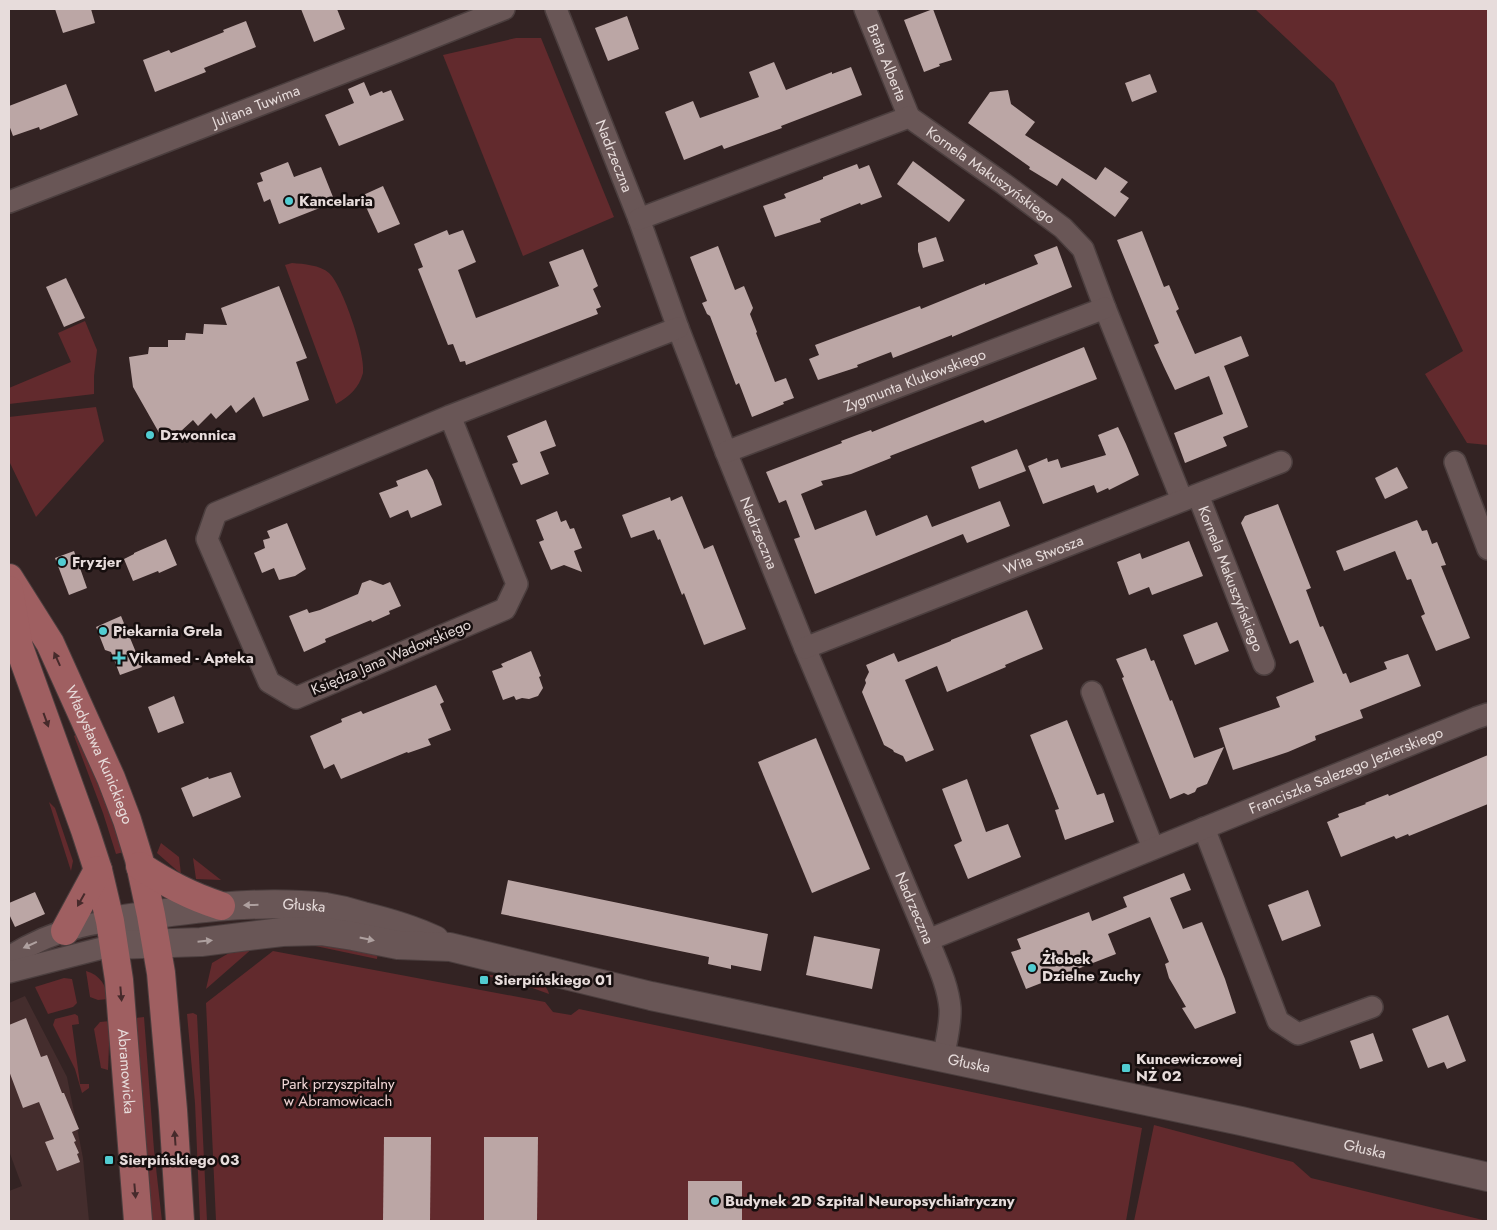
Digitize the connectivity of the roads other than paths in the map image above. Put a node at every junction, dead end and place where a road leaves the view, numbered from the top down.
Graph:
1 (504, 9) edge
2 (556, 9) edge
3 (866, 9) edge
4 (909, 117) junction
5 (9, 202) edge
6 (639, 219) junction
7 (1104, 308) junction
8 (678, 328) junction
9 (450, 416) junction
10 (726, 452) junction
11 (1281, 462) dead end
12 (1455, 462) dead end
13 (1190, 497) junction
14 (1488, 548) edge
15 (9, 578) edge
16 (9, 590) edge
17 (805, 648) junction
18 (1264, 664) dead end
19 (1092, 692) dead end
20 (1488, 714) edge
21 (1204, 828) junction
22 (1153, 848) junction
23 (140, 866) junction
24 (98, 870) junction
25 (221, 906) junction
26 (151, 915) junction
27 (65, 931) junction
28 (112, 933) junction
29 (928, 940) junction
30 (157, 944) junction
31 (450, 947) junction
32 (9, 956) edge
33 (9, 972) edge
34 (1372, 1007) dead end
35 (943, 1059) junction
36 (1488, 1178) edge
37 (138, 1221) edge
38 (180, 1221) edge

1 - 5 street, Juliana Tuwima
2 - 6 street, Nadrzeczna
3 - 4 street, Brata Alberta
4 - 6 street
4 - 7 street, Kornela Makuszyńskiego
6 - 8 street, Nadrzeczna
7 - 10 street, Zygmunta Klukowskiego
7 - 13 street, Kornela Makuszyńskiego
8 - 9 street, Księdza Jana Wadowskiego
8 - 10 street, Nadrzeczna
9 - 9 street, Księdza Jana Wadowskiego
10 - 17 street, Nadrzeczna
11 - 13 street, Wita Stwosza
12 - 14 street
13 - 17 street, Wita Stwosza
13 - 18 street, Kornela Makuszyńskiego
23 -> 15 main road, Władysława Kunickiego
16 -> 24 main road
17 - 29 street, Nadrzeczna
19 - 22 street
20 - 21 street, Franciszka Salezego Jezierskiego
21 - 22 street, Franciszka Salezego Jezierskiego
21 - 34 street
22 - 29 street, Franciszka Salezego Jezierskiego
23 - 25 main road
23 - 26 main road, Władysława Kunickiego
24 -> 27 main road
24 - 28 main road
25 - 26 street, Głuska
31 -> 25 street, Głuska
26 - 28 street, Głuska
26 - 30 main road, Władysława Kunickiego
27 - 28 street
27 -> 32 street
28 - 30 street, Głuska
28 - 33 street
28 -> 37 main road, Abramowicka
29 - 35 street, Nadrzeczna
30 -> 31 street, Głuska
38 -> 30 main road
31 - 35 street, Głuska
35 - 36 street, Głuska

